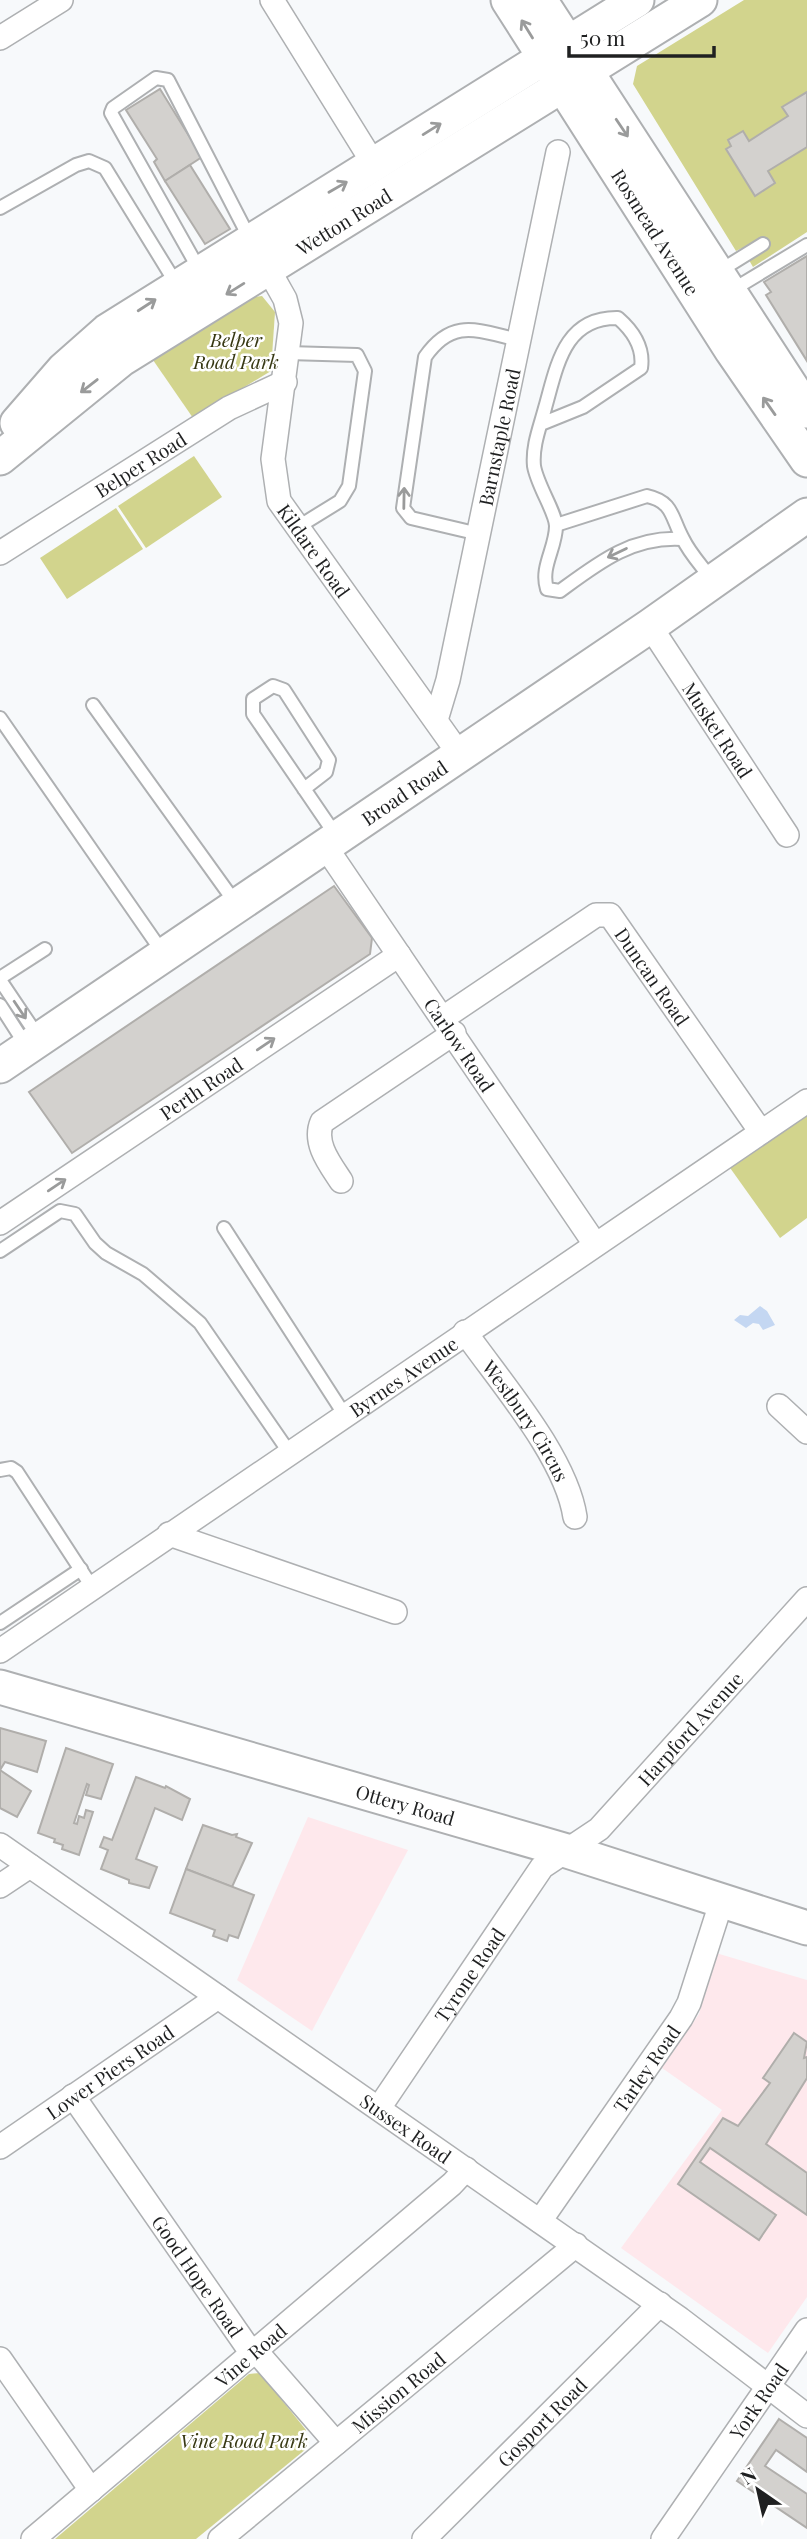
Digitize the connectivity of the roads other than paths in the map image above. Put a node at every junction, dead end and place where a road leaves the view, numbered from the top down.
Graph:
1 (61, 0) edge
2 (272, 0) edge
3 (508, 0) edge
4 (540, 0) edge
5 (637, 0) edge
6 (700, 0) edge
7 (0, 38) edge
8 (565, 65) junction
9 (558, 152) dead end
10 (375, 166) junction
11 (0, 208) edge
12 (250, 239) junction
13 (764, 244) dead end
14 (807, 244) edge
15 (268, 268) junction
16 (188, 278) junction
17 (710, 290) junction
18 (519, 340) junction
19 (288, 353) junction
20 (285, 382) junction
21 (807, 411) edge
22 (541, 424) junction
23 (0, 441) edge
24 (0, 458) edge
25 (807, 460) edge
26 (807, 515) edge
27 (556, 525) junction
28 (298, 527) junction
29 (479, 534) junction
30 (682, 538) junction
31 (0, 553) edge
32 (713, 581) junction
33 (650, 626) junction
34 (93, 705) dead end
35 (0, 718) edge
36 (436, 720) junction
37 (460, 755) junction
38 (304, 789) junction
39 (787, 835) dead end
40 (331, 842) junction
41 (238, 905) junction
42 (45, 949) dead end
43 (164, 955) junction
44 (399, 955) junction
45 (0, 979) edge
46 (0, 1005) edge
47 (449, 1026) junction
48 (33, 1043) junction
49 (0, 1066) edge
50 (807, 1101) edge
51 (761, 1132) junction
52 (341, 1181) dead end
53 (0, 1223) edge
54 (224, 1228) dead end
55 (595, 1244) junction
56 (0, 1251) edge
57 (465, 1332) junction
58 (779, 1406) dead end
59 (344, 1415) junction
60 (807, 1432) edge
61 (289, 1452) junction
62 (0, 1470) edge
63 (575, 1517) dead end
64 (169, 1534) junction
65 (87, 1578) junction
66 (807, 1599) edge
67 (395, 1612) dead end
68 (0, 1623) edge
69 (0, 1651) edge
70 (0, 1687) edge
71 (42, 1700) junction
72 (0, 1704) edge
73 (0, 1845) edge
74 (567, 1850) junction
75 (30, 1866) junction
76 (0, 1886) edge
77 (722, 1900) junction
78 (807, 1928) edge
79 (218, 1997) junction
80 (73, 2096) junction
81 (379, 2108) junction
82 (0, 2147) edge
83 (466, 2169) junction
84 (540, 2221) junction
85 (576, 2245) junction
86 (660, 2304) junction
87 (807, 2330) edge
88 (256, 2350) junction
89 (0, 2359) edge
90 (768, 2388) junction
91 (807, 2416) edge
92 (336, 2443) junction
93 (91, 2490) junction
94 (33, 2539) edge
95 (220, 2539) edge
96 (424, 2539) edge
97 (663, 2539) edge

1 - 7 street
2 - 10 street
8 -> 3 main road, Rosmead Avenue
4 - 8 main road, Rosmead Avenue
5 - 8 main road, Wetton Road
6 - 8 main road, Wetton Road
10 -> 8 main road, Wetton Road
8 - 15 main road, Wetton Road
8 - 17 main road, Rosmead Avenue
9 - 18 street, Barnstaple Road
12 -> 10 main road, Wetton Road
11 - 16 lane
12 - 15 street, Kildare Road
12 - 16 main road, Wetton Road
12 - 16 lane
13 - 17 lane
14 - 17 lane
15 - 19 street, Kildare Road
15 -> 24 main road, Wetton Road
23 -> 16 main road, Wetton Road
17 - 21 main road, Rosmead Avenue
25 -> 17 main road, Rosmead Avenue
18 - 29 street, Barnstaple Road
29 -> 18 lane
19 - 20 street, Kildare Road
19 - 28 lane
20 - 28 street, Kildare Road
20 - 31 street, Belper Road
22 - 22 lane
22 - 27 lane
26 - 32 main road, Broad Road
27 - 30 lane
30 -> 27 lane
28 - 36 street, Kildare Road
29 - 36 street, Barnstaple Road
30 - 32 lane
32 - 33 main road, Broad Road
33 - 37 main road, Broad Road
33 - 39 street, Musket Road
34 - 41 lane
35 - 43 lane
36 - 37 street, Kildare Road
37 - 40 main road, Broad Road
38 - 38 lane
38 - 40 lane
40 - 41 main road, Broad Road
40 - 44 street, Carlow Road
41 - 43 main road, Broad Road
42 - 45 lane
43 - 48 main road, Broad Road
44 - 47 street, Carlow Road
53 -> 44 street, Perth Road
45 -> 48 lane
46 - 48 lane
47 - 51 street, Duncan Road
47 - 52 street, Duncan Road
47 - 55 street, Carlow Road
48 - 49 main road, Broad Road
50 - 51 street, Byrnes Avenue
51 - 55 street, Byrnes Avenue
54 - 59 lane
55 - 57 street, Byrnes Avenue
56 - 61 lane
57 - 59 street, Byrnes Avenue
57 - 63 street, Westbury Circus
58 - 60 street
59 - 61 street, Byrnes Avenue
61 - 64 street, Byrnes Avenue
62 - 65 lane
64 - 65 street, Byrnes Avenue
64 - 67 street
65 - 68 lane
65 - 69 street, Byrnes Avenue
66 - 74 street, Harpford Avenue
70 - 71 main road, Ottery Road
71 - 72 street
71 - 74 main road, Ottery Road
73 - 75 street, Sussex Road
74 - 77 main road, Ottery Road
74 - 81 street, Tyrone Road
75 - 76 street
75 - 79 street, Sussex Road
77 - 78 main road, Ottery Road
77 - 84 street, Tarley Road
79 - 80 street, Lower Piers Road
79 - 81 street, Sussex Road
80 - 82 street, Lower Piers Road
80 - 88 street, Good Hope Road
81 - 83 street, Sussex Road
83 - 84 street, Sussex Road
83 - 88 street, Vine Road
84 - 85 street, Sussex Road
85 - 86 street, Sussex Road
85 - 92 street, Mission Road
86 - 90 street, Sussex Road
86 - 96 street, Gosport Road
87 - 90 street, York Road
88 - 92 street, Good Hope Road
88 - 93 street, Vine Road
89 - 93 street
90 - 91 street, Sussex Road
90 - 97 street, York Road
92 - 95 street, Mission Road
93 - 94 street, Vine Road

